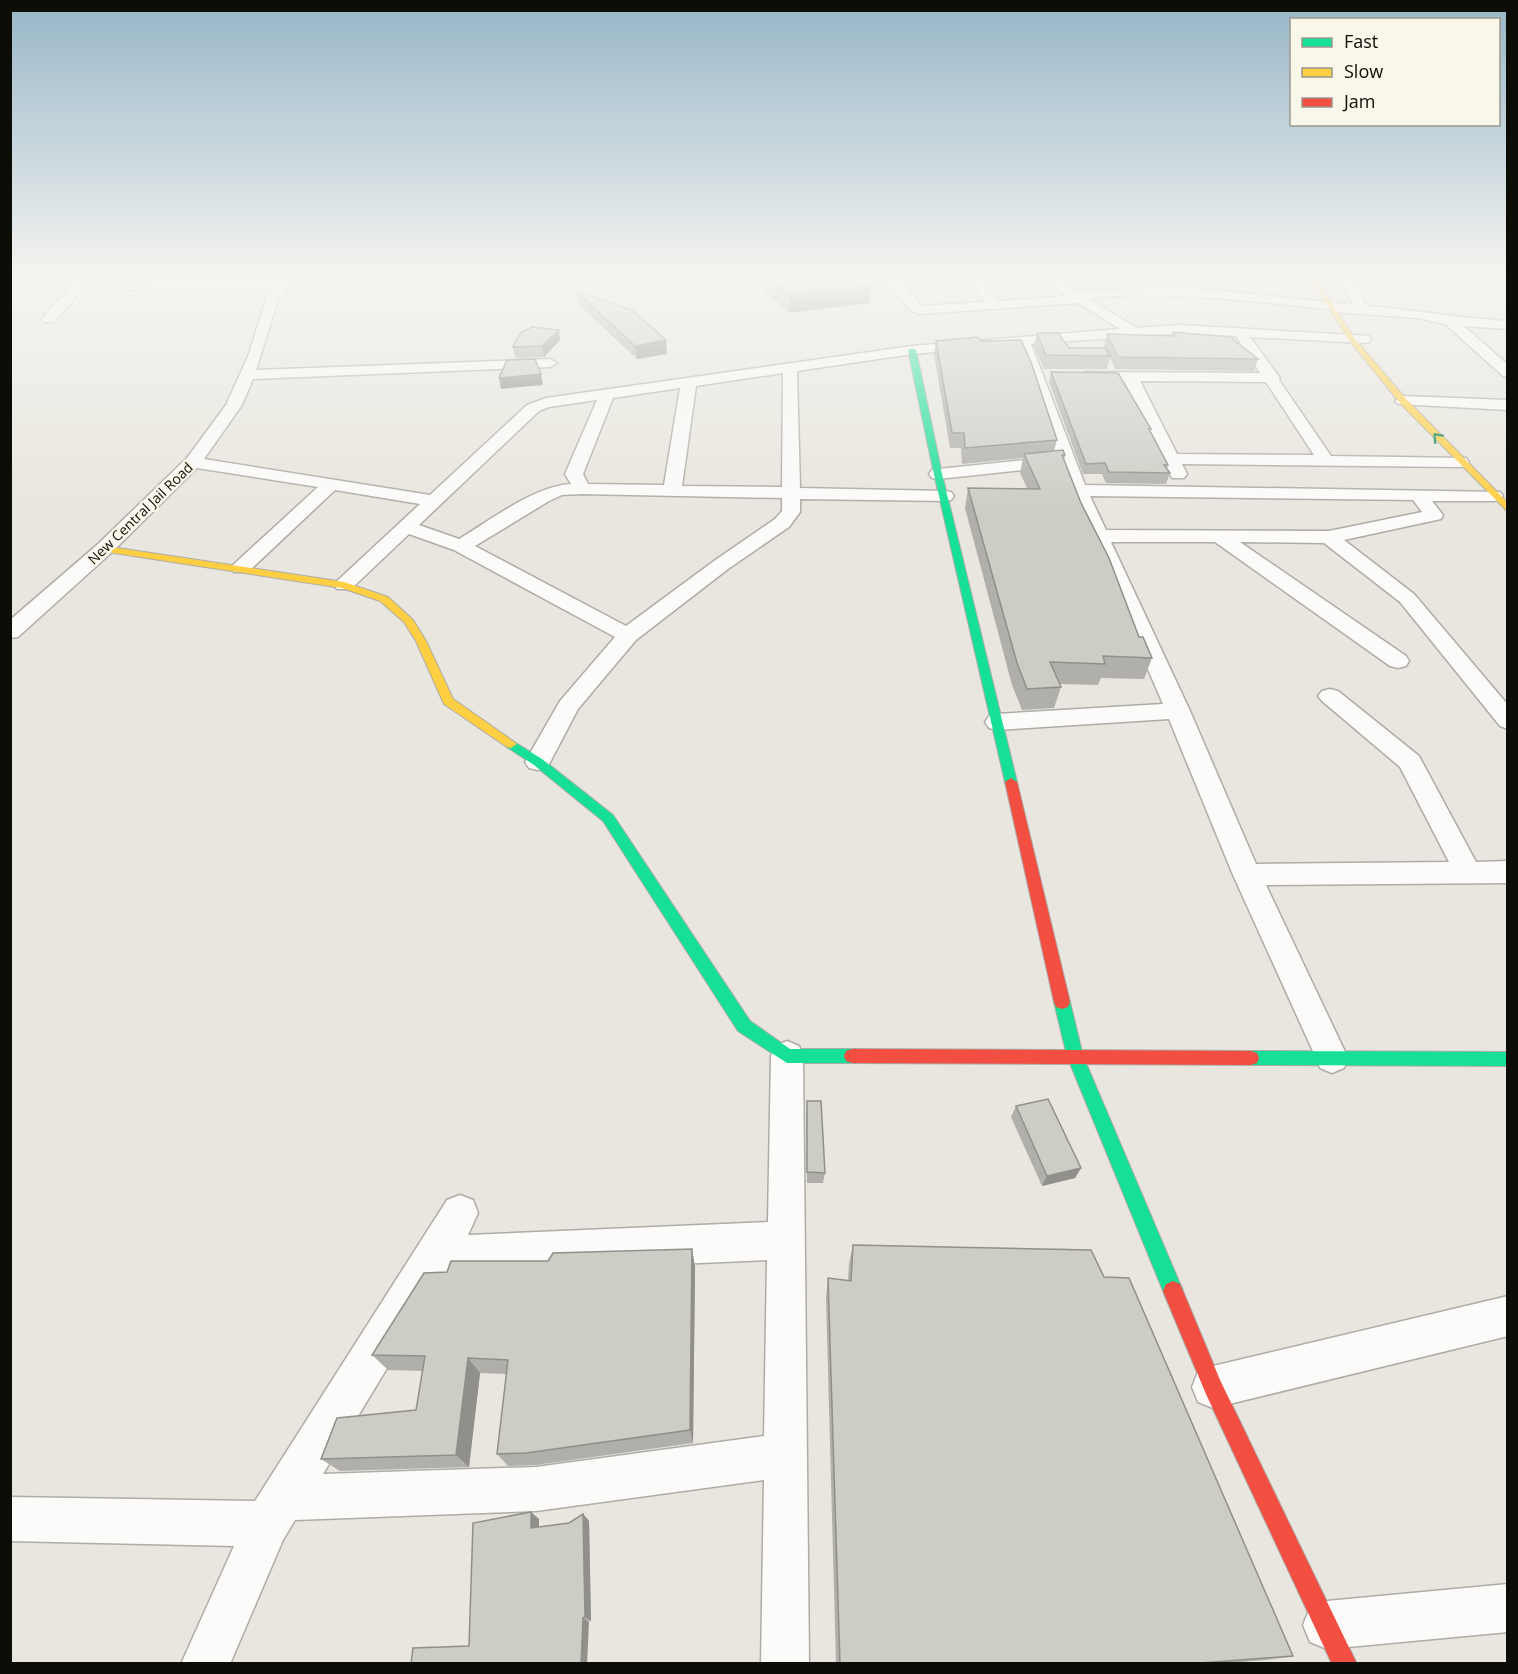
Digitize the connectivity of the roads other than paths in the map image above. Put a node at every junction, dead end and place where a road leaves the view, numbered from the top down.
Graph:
1 (255, 356) edge
2 (868, 356) edge
3 (913, 356) edge
4 (1032, 356) edge
5 (1257, 356) edge
6 (1373, 356) edge
7 (1489, 356) edge
8 (550, 363) dead end
9 (790, 367) junction
10 (1508, 373) edge
11 (247, 375) junction
12 (1072, 376) edge
13 (1130, 377) junction
14 (1273, 378) junction
15 (689, 382) junction
16 (607, 394) junction
17 (1411, 401) junction
18 (1508, 405) edge
19 (1170, 459) junction
20 (1066, 461) junction
21 (1326, 461) junction
22 (194, 462) junction
23 (1460, 462) junction
24 (938, 474) junction
25 (333, 483) junction
26 (582, 489) junction
27 (1080, 490) junction
28 (672, 491) junction
29 (1186, 491) junction
30 (791, 494) junction
31 (1501, 494) edge
32 (1418, 495) junction
33 (945, 496) junction
34 (435, 501) junction
35 (1508, 509) edge
36 (408, 527) junction
37 (1099, 536) junction
38 (1220, 537) junction
39 (1329, 537) junction
40 (461, 546) junction
41 (104, 549) junction
42 (241, 568) junction
43 (345, 585) junction
44 (10, 632) edge
45 (628, 635) junction
46 (1398, 661) dead end
47 (1479, 686) junction
48 (1508, 687) edge
49 (1330, 696) dead end
50 (1178, 711) junction
51 (1508, 721) edge
52 (997, 722) junction
53 (538, 762) junction
54 (1468, 872) junction
55 (1508, 872) edge
56 (1247, 875) junction
57 (787, 1056) junction
58 (1075, 1056) junction
59 (1332, 1058) junction
60 (1508, 1059) edge
61 (460, 1213) dead end
62 (784, 1240) junction
63 (434, 1255) junction
64 (1508, 1316) edge
65 (1213, 1387) junction
66 (785, 1455) junction
67 (275, 1511) junction
68 (10, 1519) edge
69 (1508, 1608) edge
70 (1336, 1644) edge
71 (205, 1664) edge
72 (785, 1664) edge

1 - 11 street, New Central Jail Road
2 - 9 street
3 - 24 street
4 - 20 street
5 - 14 street
6 - 17 street
7 - 10 street
8 - 11 street
9 - 15 street
9 - 30 street
11 - 22 street, New Central Jail Road
12 - 13 street
13 - 14 street
13 - 19 street
14 - 21 street
15 - 16 street
15 - 28 street
16 - 26 street
16 - 34 street
17 - 18 street
23 -> 17 street
17 - 31 street
19 - 21 street
19 - 29 street
20 - 24 street
20 - 27 street
21 - 23 street
22 - 25 street
22 - 41 street, New Central Jail Road
23 - 31 street
24 - 33 street
25 - 34 street
25 - 42 street
26 - 28 street
26 - 40 street
27 - 29 street
27 - 37 street
28 - 30 street
29 - 32 street
30 - 33 street
30 - 45 street
31 - 32 street
31 - 35 street
32 - 39 street
33 - 52 street
34 - 36 street
36 - 40 street
36 - 43 street
37 - 38 street
37 - 50 street
38 - 39 street
38 - 46 street
39 - 47 street
40 - 45 street
41 - 42 street
41 - 44 street, New Central Jail Road
42 - 43 street
43 - 53 street
45 - 53 street
47 - 48 street
47 - 51 street
49 - 54 street
50 - 52 street
50 - 56 street
52 - 58 street
53 - 57 street
54 - 55 street
54 - 56 street
56 - 59 street
57 - 58 street
57 - 62 street
58 - 59 street
58 - 65 street
59 - 60 street
61 - 63 street
62 - 63 street
62 - 66 street
63 - 67 street
64 - 65 street
65 - 70 street
66 - 67 street
66 - 72 street
67 - 68 street
67 - 71 street
69 - 70 street

